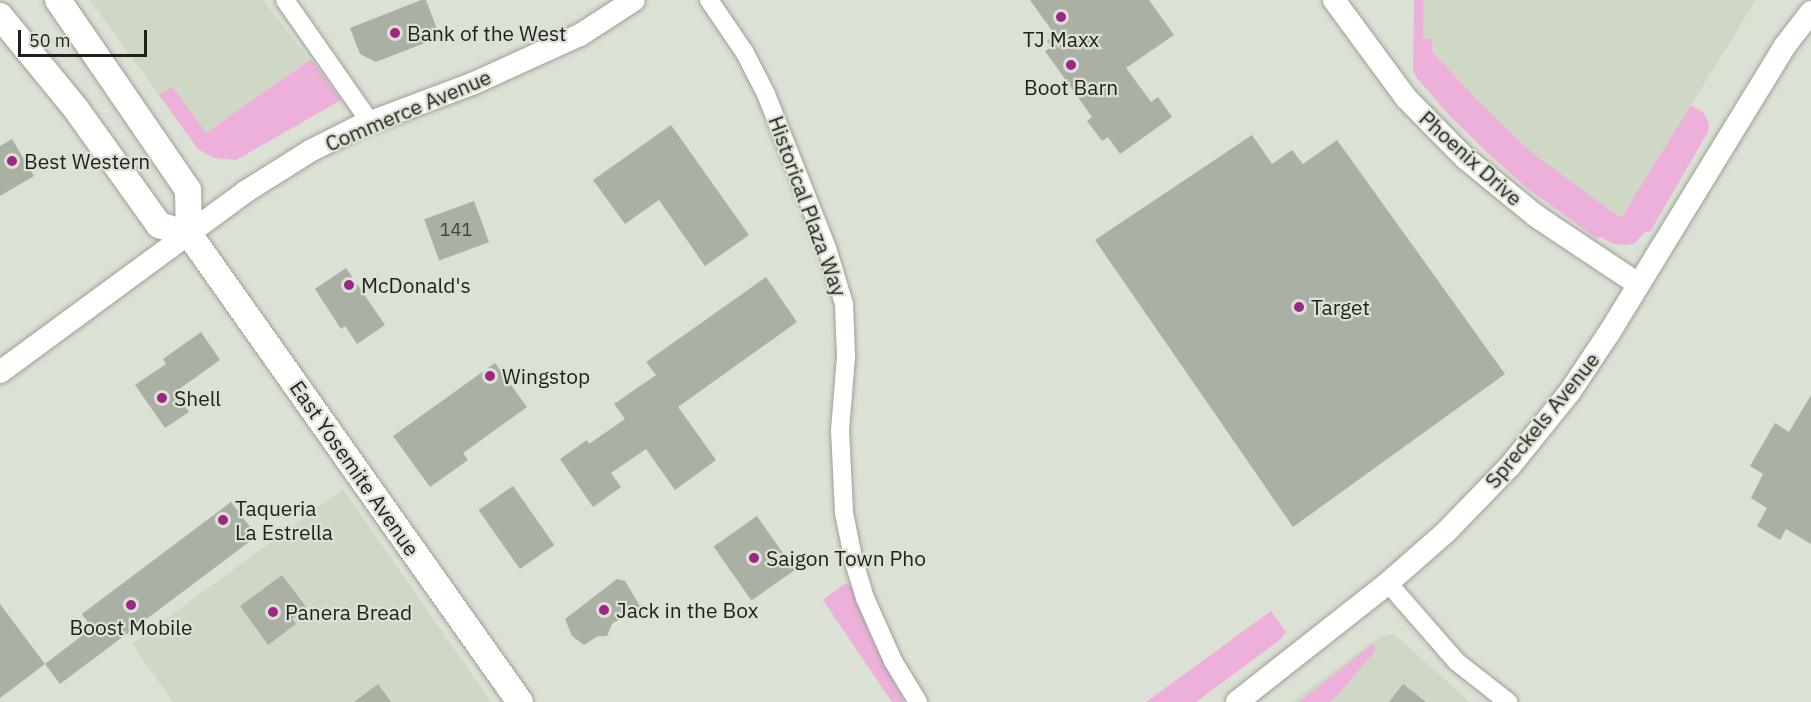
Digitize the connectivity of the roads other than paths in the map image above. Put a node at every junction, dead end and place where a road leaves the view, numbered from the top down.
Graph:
1 (58, 0) edge
2 (285, 0) edge
3 (634, 0) edge
4 (709, 0) edge
5 (1334, 0) edge
6 (1811, 12) edge
7 (0, 16) edge
8 (370, 122) junction
9 (189, 234) junction
10 (1638, 284) junction
11 (0, 372) edge
12 (1388, 583) junction
13 (520, 702) edge
14 (918, 702) edge
15 (1237, 702) edge
16 (1508, 702) edge

1 - 9 main road
2 - 8 street
3 - 8 street, Commerce Avenue
4 - 14 street, Historical Plaza Way
5 - 10 street, Phoenix Drive
6 - 10 street, Spreckels Avenue
7 - 9 main road
8 - 9 street, Commerce Avenue
9 - 11 street, Commerce Avenue
9 - 13 main road, East Yosemite Avenue
10 - 12 street, Spreckels Avenue
12 - 15 street, Spreckels Avenue
12 - 16 street

